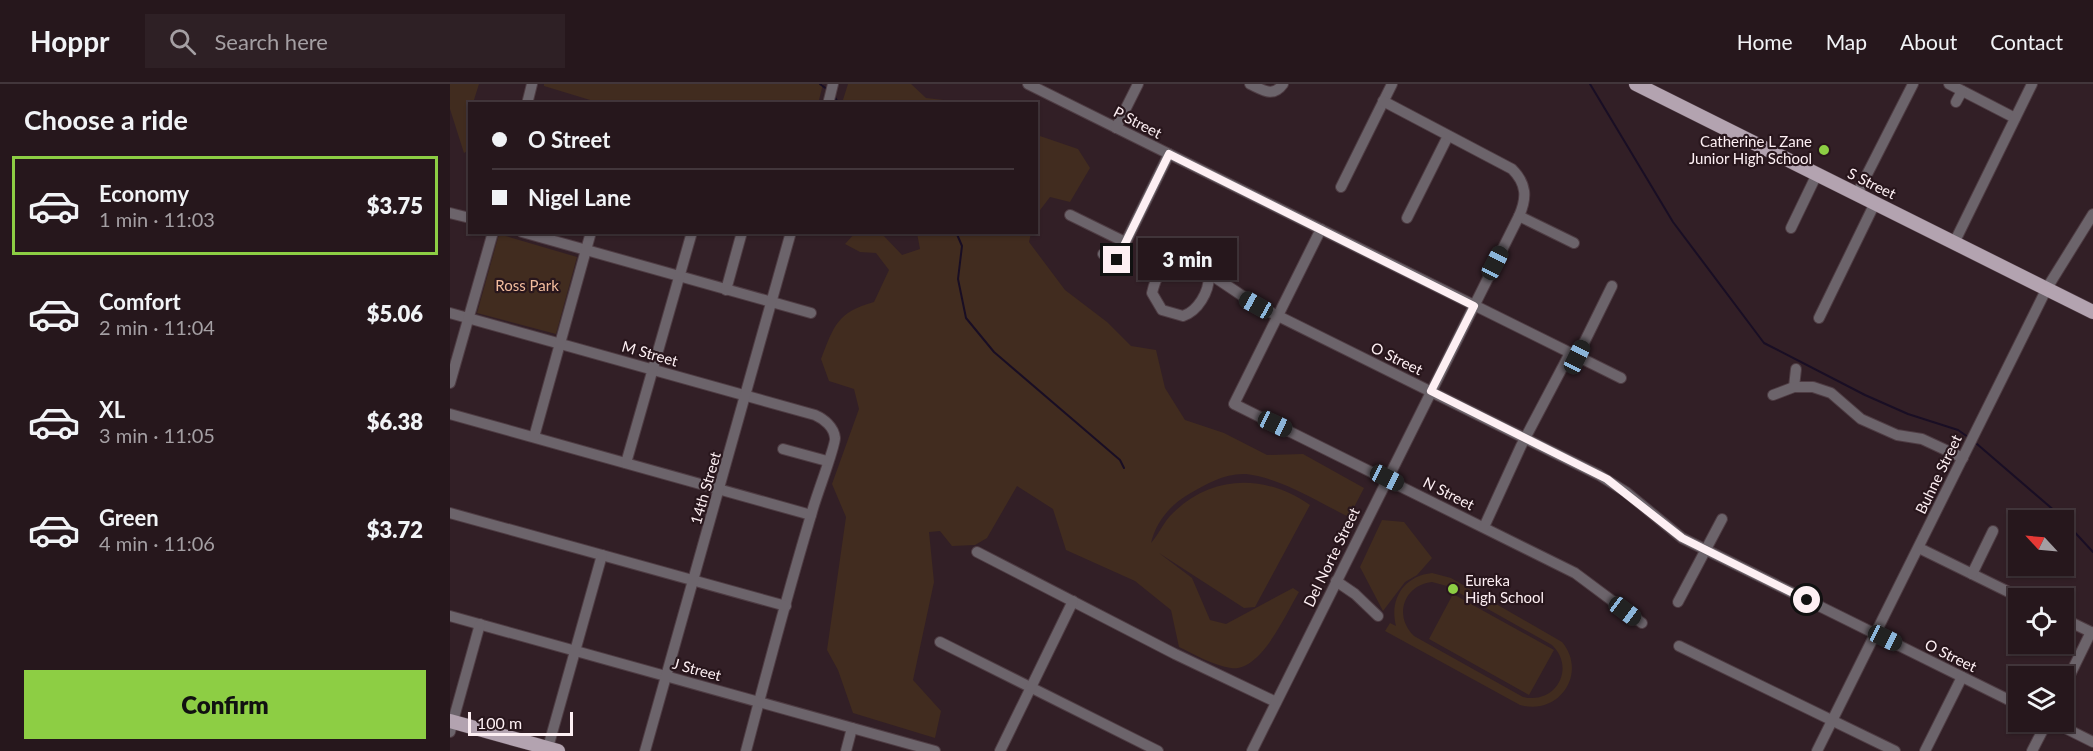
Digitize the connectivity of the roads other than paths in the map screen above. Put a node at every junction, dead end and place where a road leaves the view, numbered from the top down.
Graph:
1 (532, 84) edge
2 (833, 84) edge
3 (1029, 84) edge
4 (1138, 84) edge
5 (1250, 84) edge
6 (1392, 84) edge
7 (1635, 84) edge
8 (1913, 84) edge
9 (1948, 84) edge
10 (2032, 84) edge
11 (1279, 88) edge
12 (1962, 91) junction
13 (1383, 101) junction
14 (528, 102) edge
15 (828, 102) edge
16 (1956, 102) dead end
17 (2015, 118) junction
18 (1116, 128) junction
19 (1448, 135) junction
20 (1169, 154) junction
21 (1817, 174) junction
22 (1341, 187) dead end
23 (1857, 194) junction
24 (1875, 203) junction
25 (450, 213) edge
26 (2093, 214) edge
27 (1070, 215) dead end
28 (1519, 216) junction
29 (468, 218) edge
30 (1407, 218) dead end
31 (1791, 228) dead end
32 (1321, 229) junction
33 (492, 234) edge
34 (529, 234) edge
35 (590, 234) edge
36 (691, 234) edge
37 (741, 234) edge
38 (790, 234) edge
39 (1125, 242) junction
40 (1574, 243) dead end
41 (1954, 243) junction
42 (585, 251) junction
43 (1103, 254) dead end
44 (1207, 272) junction
45 (680, 277) junction
46 (1612, 286) dead end
47 (2047, 288) junction
48 (726, 290) junction
49 (772, 302) junction
50 (1474, 306) junction
51 (450, 312) edge
52 (2093, 312) edge
53 (811, 313) dead end
54 (1277, 315) junction
55 (468, 317) junction
56 (1819, 318) dead end
57 (561, 344) junction
58 (1574, 355) junction
59 (1796, 369) dead end
60 (653, 370) junction
61 (1621, 378) dead end
62 (450, 382) edge
63 (1794, 387) junction
64 (1431, 391) junction
65 (747, 395) junction
66 (1773, 395) dead end
67 (450, 414) edge
68 (534, 437) junction
69 (1525, 439) junction
70 (783, 449) dead end
71 (1963, 458) junction
72 (827, 461) junction
73 (626, 463) junction
74 (1387, 478) junction
75 (720, 489) junction
76 (450, 513) edge
77 (811, 515) junction
78 (1722, 519) dead end
79 (1484, 527) junction
80 (1993, 531) dead end
81 (1919, 548) junction
82 (1704, 549) junction
83 (977, 552) dead end
84 (602, 555) junction
85 (1972, 574) junction
86 (1336, 581) junction
87 (694, 582) junction
88 (2008, 591) edge
89 (1073, 601) junction
90 (1678, 602) dead end
91 (786, 606) junction
92 (450, 616) edge
93 (1378, 616) dead end
94 (1642, 623) dead end
95 (480, 624) junction
96 (2074, 624) edge
97 (2092, 633) edge
98 (1876, 634) junction
99 (940, 642) dead end
100 (1679, 646) dead end
101 (575, 650) junction
102 (2074, 668) edge
103 (668, 677) junction
104 (1962, 677) junction
105 (1031, 687) junction
106 (2008, 700) edge
107 (760, 701) junction
108 (1276, 702) junction
109 (1832, 720) junction
110 (451, 725) edge
111 (852, 728) junction
112 (2042, 732) edge
113 (2074, 732) edge
114 (2093, 741) edge
115 (551, 750) edge
116 (645, 751) edge
117 (746, 751) edge
118 (846, 751) edge
119 (935, 751) edge
120 (1000, 751) edge
121 (1158, 751) edge
122 (1252, 751) edge
123 (1817, 751) edge
124 (1895, 751) edge
125 (1925, 751) edge
126 (2032, 751) edge

1 - 14 street
2 - 15 street
3 - 18 street, P Street
4 - 18 street
5 - 11 street
6 - 13 street
7 - 21 main road, S Street
8 - 23 street
9 - 12 street
10 - 17 street
12 - 16 street
12 - 17 street
13 - 19 street
13 - 22 street
17 - 41 street
18 - 20 street, P Street
19 - 28 street, Del Norte Street
19 - 30 street
20 - 32 street, P Street
20 - 39 street
21 - 23 main road, S Street
21 - 31 street
23 - 24 main road, S Street
24 - 41 main road, S Street
24 - 56 street
25 - 29 street
26 - 47 street, Buhne Street
27 - 39 street
28 - 40 street
28 - 50 street, Del Norte Street
32 - 50 street, P Street
32 - 54 street
33 - 55 street
34 - 42 street
35 - 42 street
36 - 45 street
37 - 48 street
38 - 49 street, 14th Street
39 - 43 street
41 - 47 main road, S Street
42 - 45 street
42 - 57 street
44 - 44 street
44 - 54 street, O Street
45 - 48 street
45 - 60 street
46 - 58 street
47 - 52 main road, S Street
47 - 71 street, Buhne Street
48 - 49 street
49 - 53 street
49 - 65 street, 14th Street
50 - 58 street, P Street
50 - 64 street, Del Norte Street
51 - 55 street, M Street
54 - 64 street, O Street
54 - 74 street, N Street
55 - 57 street, M Street
55 - 62 street
57 - 60 street, M Street
57 - 68 street
58 - 61 street, P Street
58 - 69 street
59 - 63 street
60 - 65 street, M Street
60 - 73 street
63 - 66 street
63 - 71 street
64 - 69 street, O Street
64 - 74 street, Del Norte Street
65 - 72 street, M Street
65 - 75 street, 14th Street
67 - 68 street
68 - 73 street
69 - 79 street
69 - 82 street, O Street
70 - 72 street
71 - 81 street, Buhne Street
72 - 77 street
73 - 75 street
74 - 79 street, N Street
74 - 86 street, Del Norte Street
75 - 77 street
75 - 87 street, 14th Street
76 - 84 street
77 - 91 street
78 - 82 street
79 - 94 street, N Street
80 - 85 street
81 - 85 street
81 - 98 street, Buhne Street
82 - 90 street
82 - 98 street, O Street
83 - 89 street
84 - 87 street
84 - 101 street
85 - 88 street
86 - 93 street
86 - 108 street, Del Norte Street
87 - 91 street
87 - 103 street, 14th Street
89 - 105 street
89 - 108 street
91 - 107 street
92 - 95 street, J Street
95 - 101 street, J Street
95 - 110 street
96 - 97 street
97 - 102 street
98 - 104 street, O Street
98 - 109 street, Buhne Street
99 - 105 street
100 - 109 street
101 - 103 street, J Street
101 - 115 street
103 - 107 street, J Street
103 - 116 street, 14th Street
104 - 106 street, O Street
104 - 125 street
105 - 120 street
105 - 121 street
107 - 111 street, J Street
107 - 117 street
108 - 122 street, Del Norte Street
109 - 123 street, Buhne Street
109 - 124 street
110 - 115 main road
111 - 118 street
111 - 119 street, J Street
112 - 126 street
113 - 114 street

